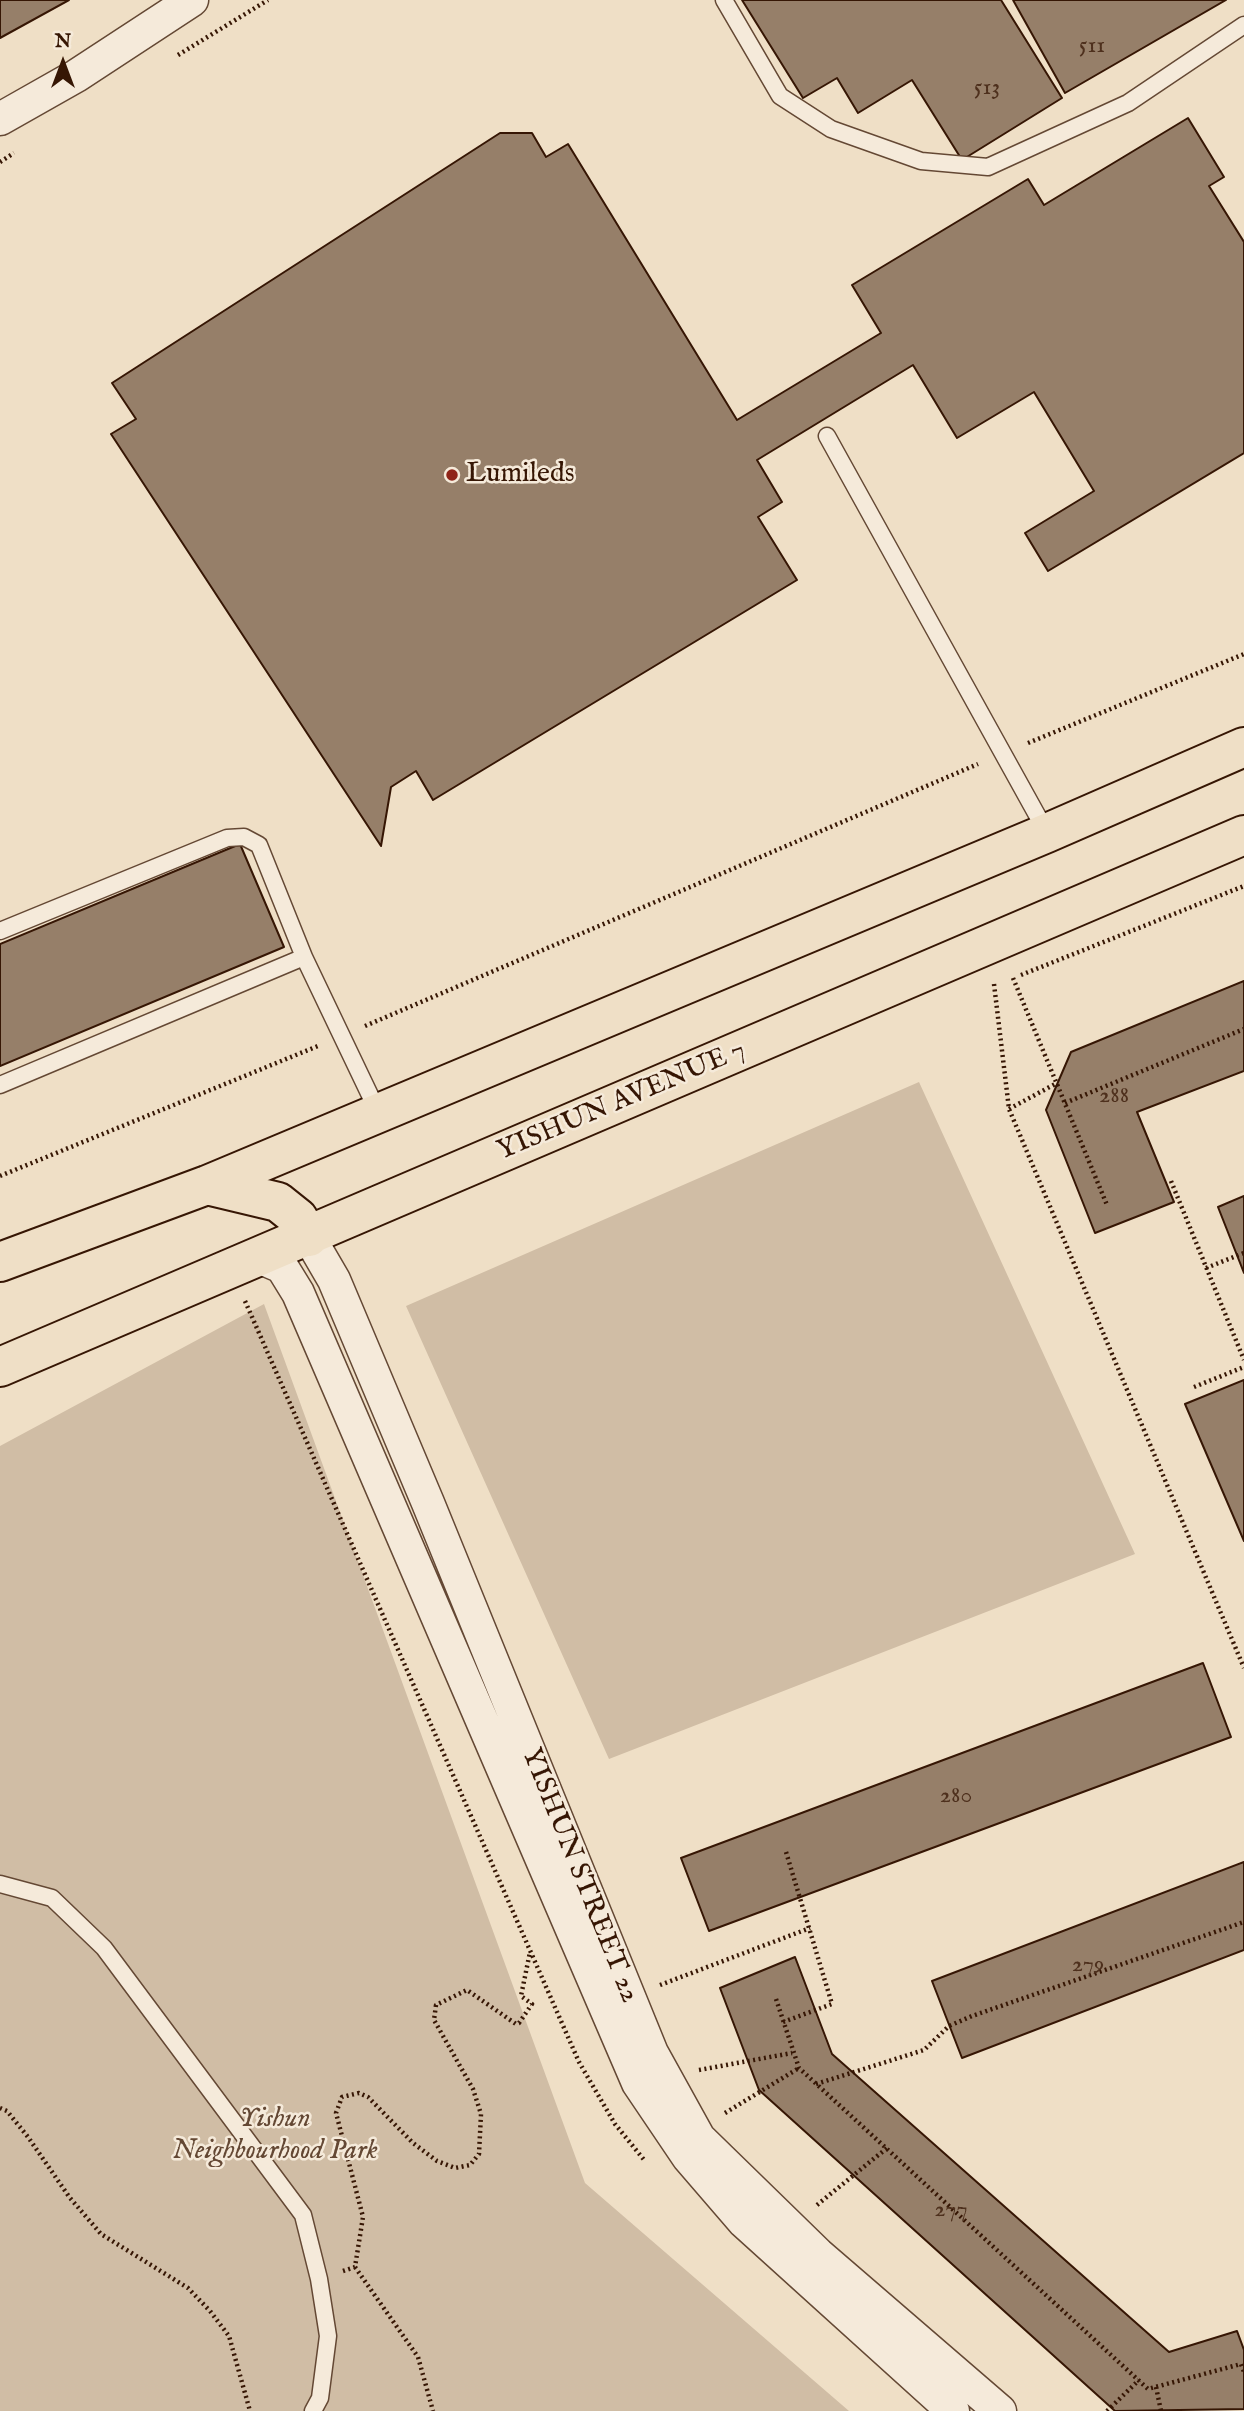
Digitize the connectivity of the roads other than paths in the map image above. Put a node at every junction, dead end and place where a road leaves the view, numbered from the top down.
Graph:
1 (192, 0) edge
2 (724, 0) edge
3 (1244, 25) edge
4 (0, 119) edge
5 (827, 436) dead end
6 (1244, 747) edge
7 (1047, 833) junction
8 (1244, 835) edge
9 (0, 932) edge
10 (304, 957) junction
11 (0, 1085) edge
12 (378, 1112) junction
13 (207, 1185) junction
14 (309, 1237) junction
15 (261, 1258) junction
16 (0, 1262) edge
17 (0, 1367) edge
18 (0, 1884) edge
19 (313, 2411) edge
20 (953, 2411) edge
21 (1000, 2411) edge

1 - 4 street
2 - 3 lane
5 - 7 lane
6 - 7 main road
7 - 12 main road
8 - 14 main road, YISHUN AVENUE 7
9 - 10 lane
10 - 11 lane
10 - 12 lane
12 - 13 main road
13 - 14 main road
13 - 16 main road
14 - 15 main road, YISHUN AVENUE 7
14 - 21 street, YISHUN STREET 22
15 - 17 main road, YISHUN AVENUE 7
15 - 20 street, YISHUN STREET 22
18 - 19 lane

